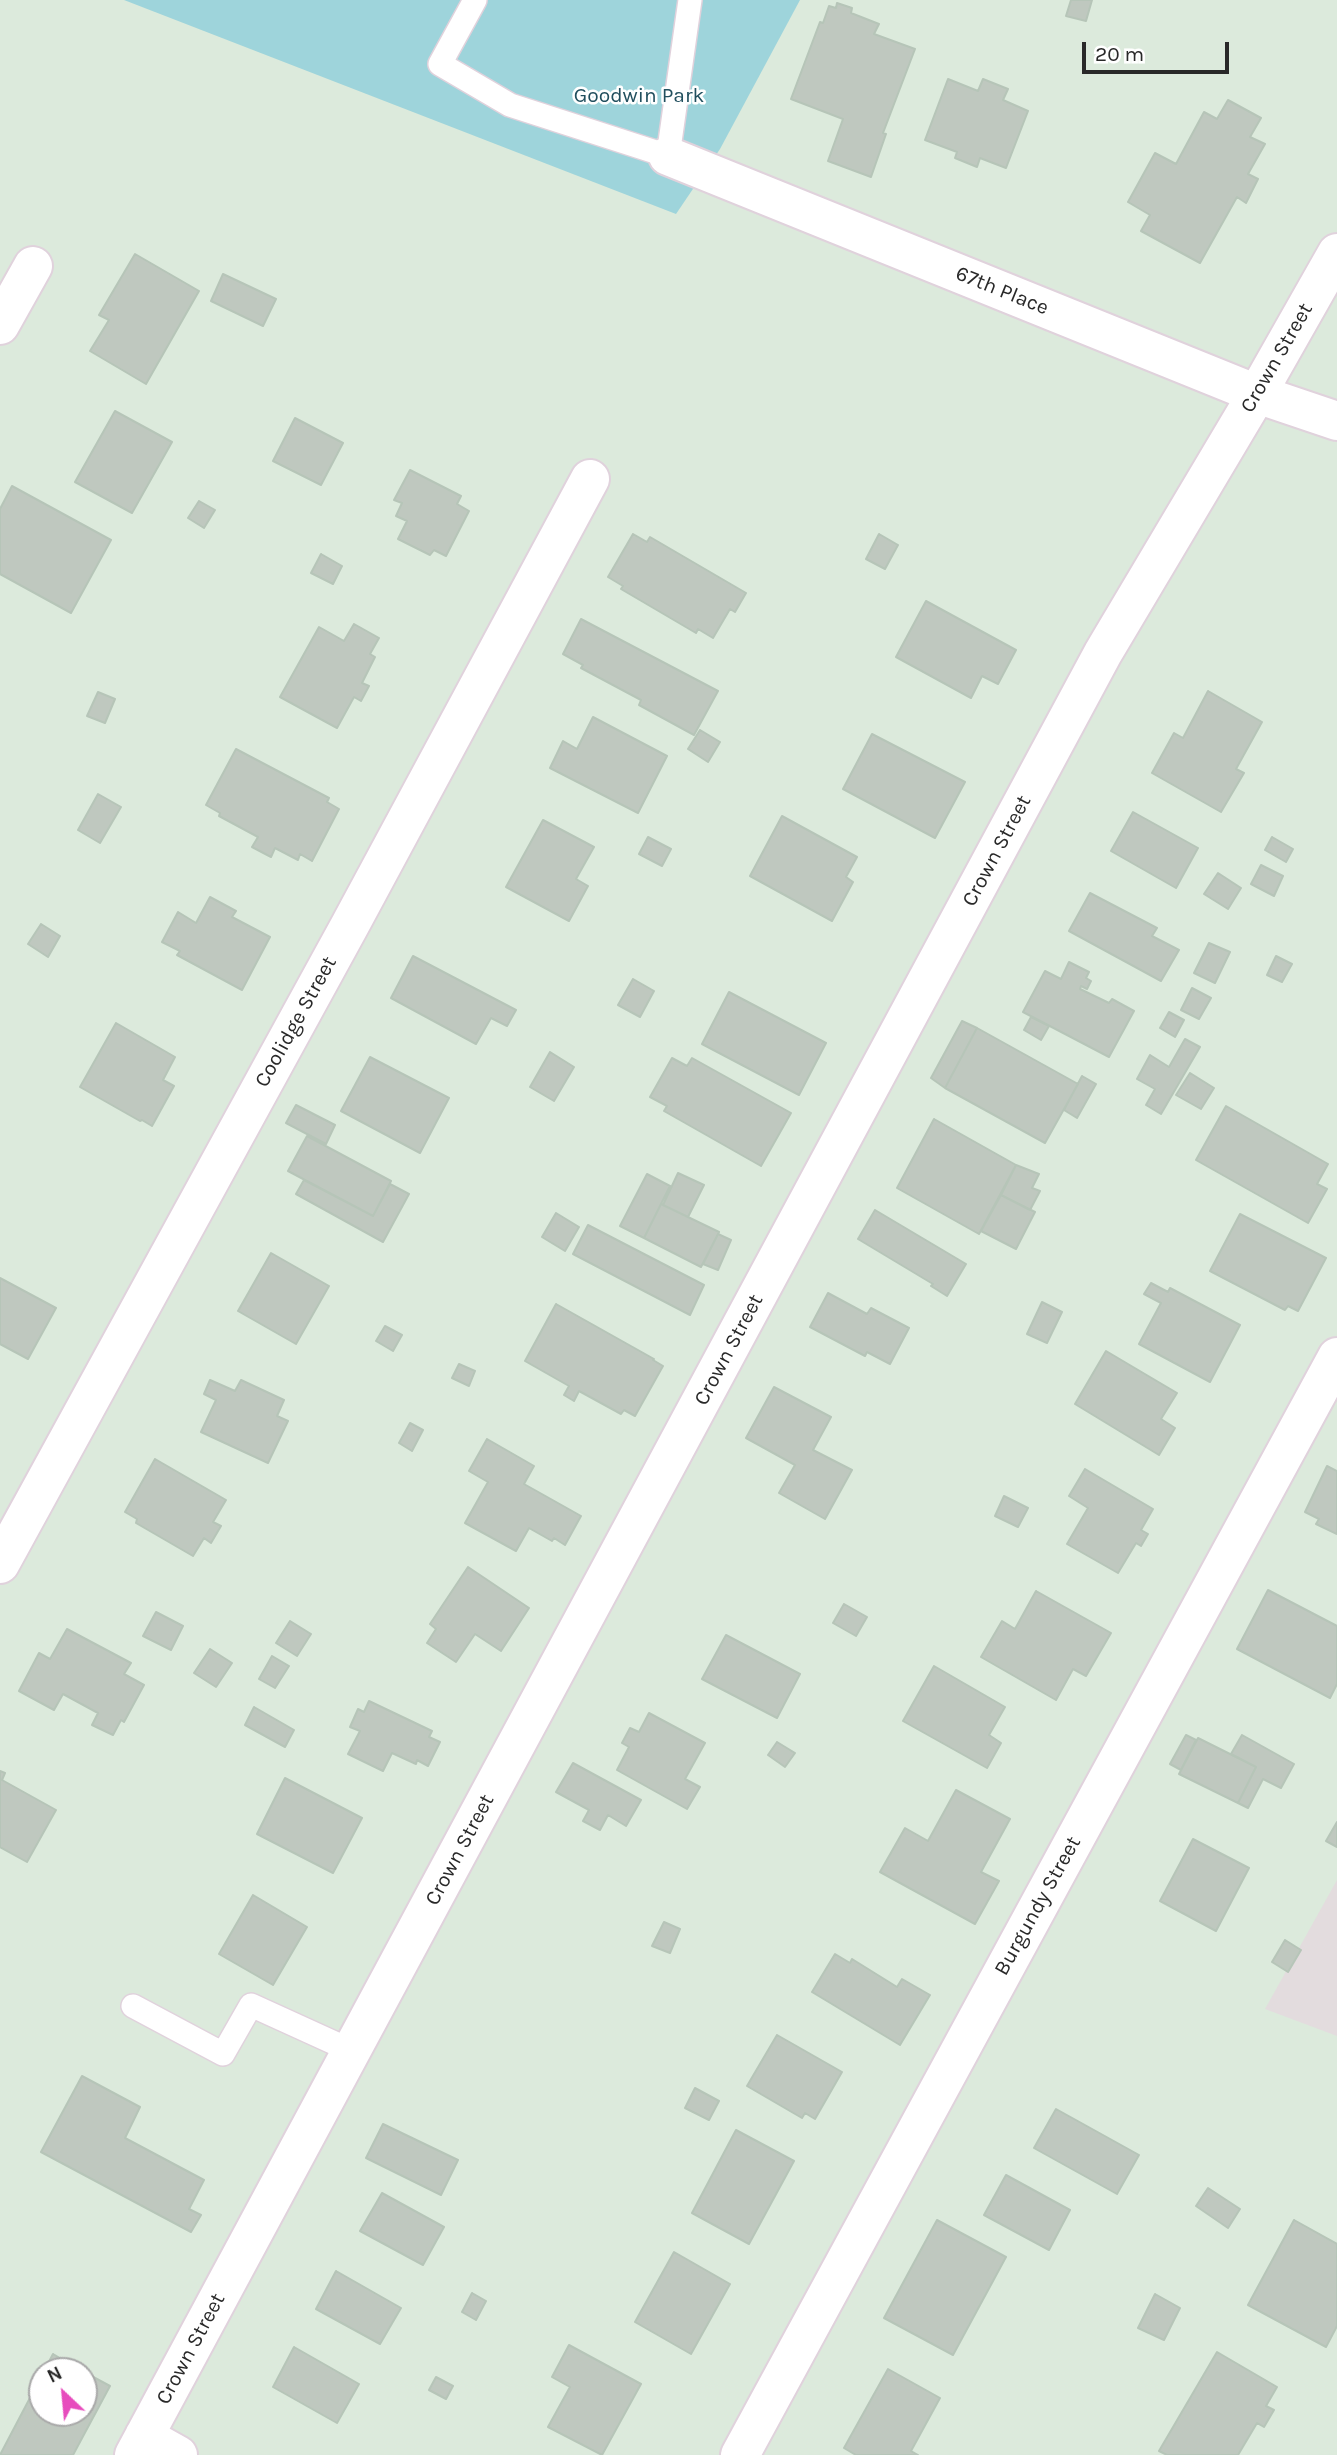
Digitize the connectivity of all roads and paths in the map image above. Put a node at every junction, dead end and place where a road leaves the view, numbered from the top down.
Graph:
1 (475, 0) edge
2 (690, 0) edge
3 (668, 156) junction
4 (1337, 253) edge
5 (33, 266) dead end
6 (0, 325) edge
7 (1257, 394) junction
8 (1337, 421) edge
9 (590, 479) dead end
10 (1337, 1357) edge
11 (0, 1564) edge
12 (133, 2006) dead end
13 (352, 2051) junction
14 (139, 2445) edge
15 (178, 2455) edge
16 (740, 2455) edge

1 - 3 lane
2 - 3 lane
3 - 7 street, 67th Place
4 - 7 street, Crown Street
5 - 6 street
7 - 8 street, 67th Place
7 - 13 street, Crown Street
9 - 11 street, Coolidge Street
10 - 16 street, Burgundy Street
12 - 13 lane
13 - 14 street, Crown Street
14 - 15 street

